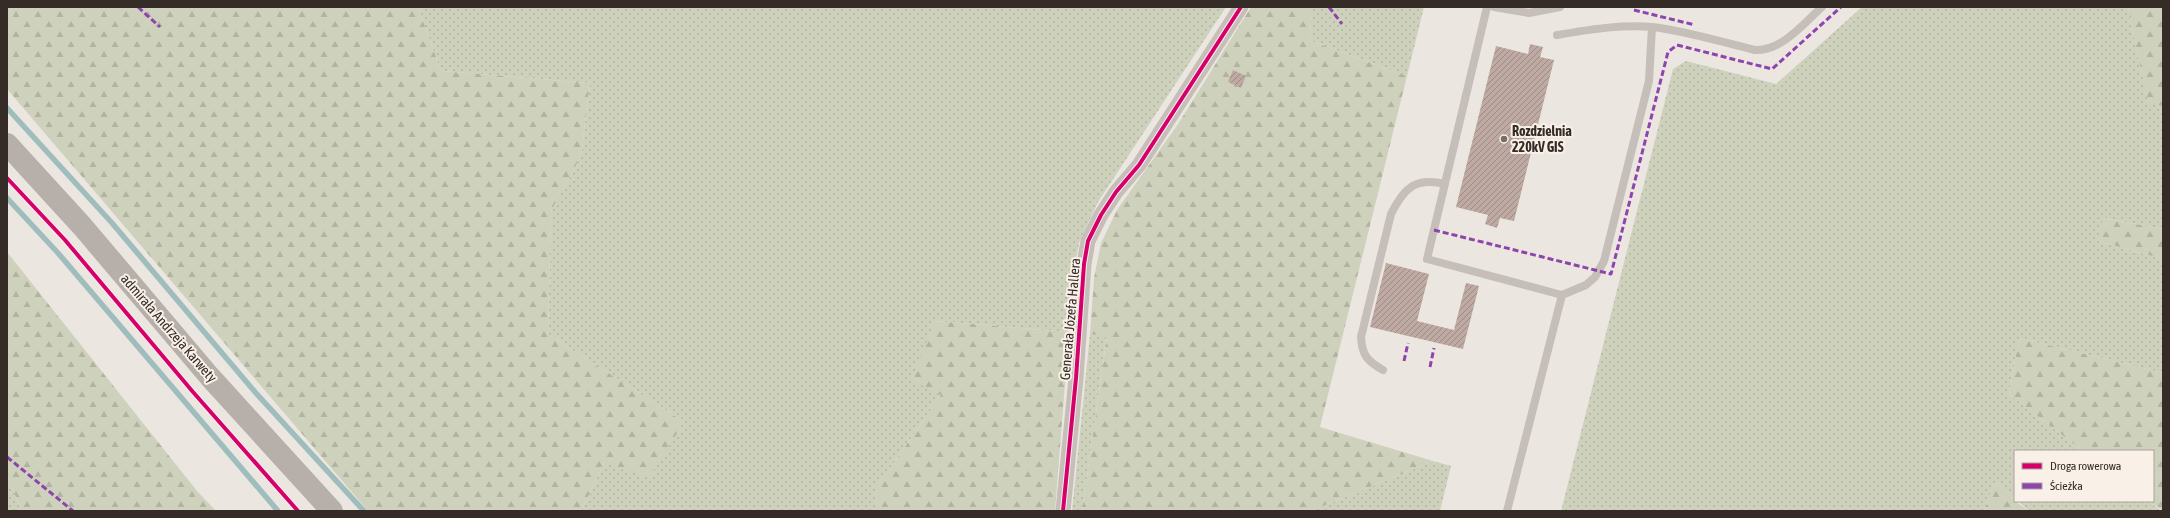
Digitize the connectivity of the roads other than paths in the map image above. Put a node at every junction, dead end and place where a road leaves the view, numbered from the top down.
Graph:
1 (1241, 7) edge
2 (1487, 7) edge
3 (1494, 7) edge
4 (1560, 7) edge
5 (1822, 7) edge
6 (1652, 27) junction
7 (1557, 34) dead end
8 (7, 144) edge
9 (1445, 184) junction
10 (1562, 295) junction
11 (1383, 370) dead end
12 (332, 511) edge
13 (1063, 511) edge
14 (1507, 511) edge

1 - 13 street, Generała Józefa Hallera
2 - 9 lane
3 - 4 lane
5 - 6 lane
6 - 7 lane
6 - 10 lane
8 - 12 main road, admirała Andrzeja Karwety
9 - 10 lane
9 - 11 lane
10 - 14 lane

